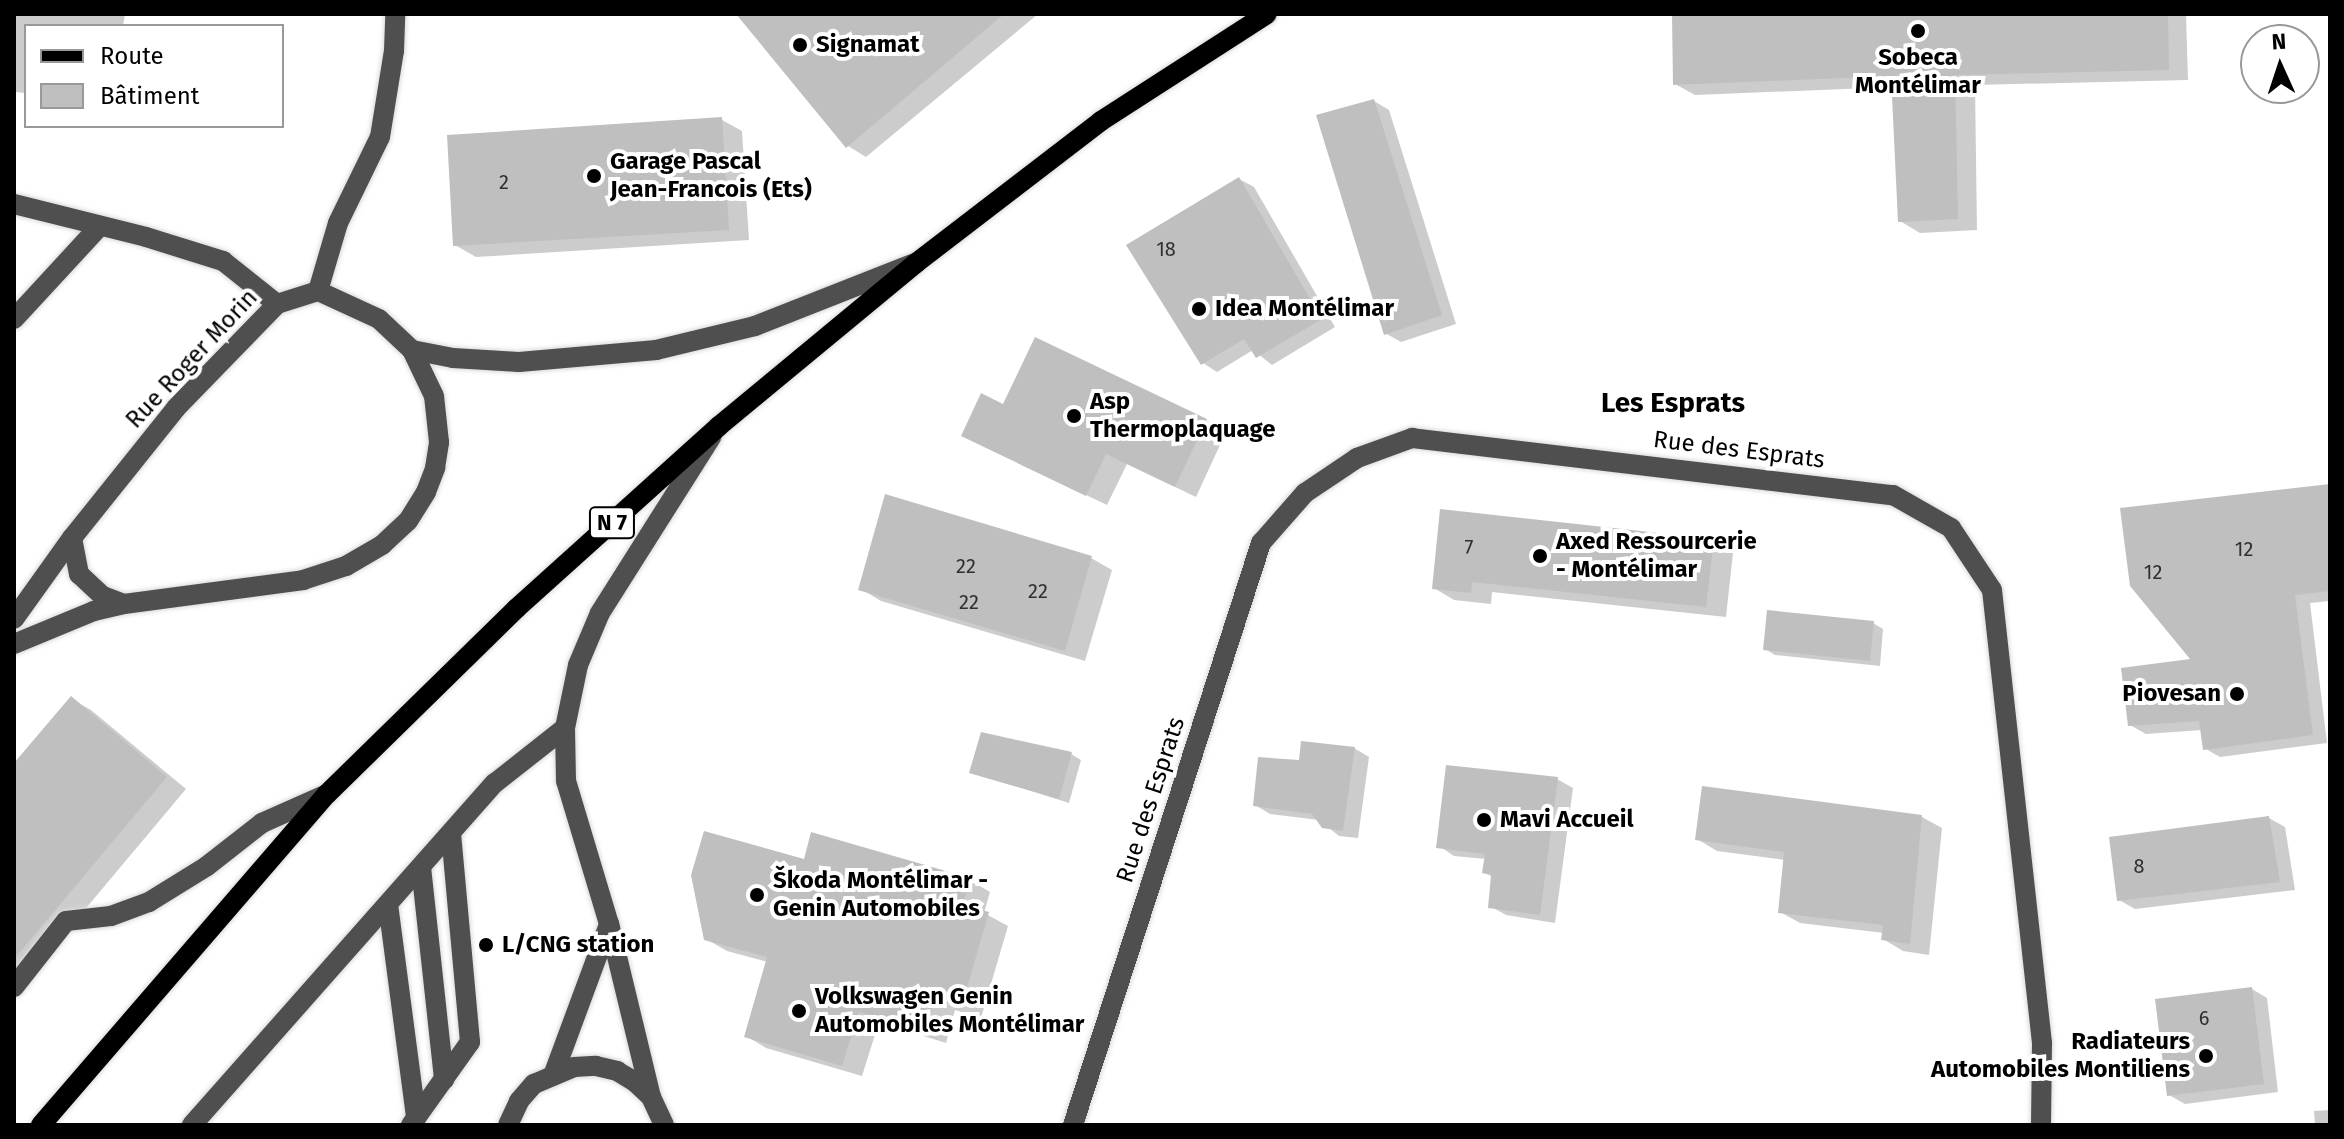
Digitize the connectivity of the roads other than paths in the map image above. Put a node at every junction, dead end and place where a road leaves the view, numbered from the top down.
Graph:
1 (395, 14) edge
2 (1267, 14) edge
3 (14, 204) edge
4 (99, 227) junction
5 (916, 263) junction
6 (318, 291) junction
7 (277, 304) junction
8 (14, 319) edge
9 (412, 350) junction
10 (719, 426) junction
11 (72, 538) junction
12 (124, 604) junction
13 (14, 619) edge
14 (14, 644) edge
15 (565, 728) junction
16 (327, 794) junction
17 (451, 833) junction
18 (421, 867) junction
19 (388, 904) junction
20 (609, 924) junction
21 (14, 987) edge
22 (554, 1073) junction
23 (444, 1080) junction
24 (651, 1097) junction
25 (414, 1121) edge
26 (41, 1125) edge
27 (192, 1125) edge
28 (508, 1125) edge
29 (664, 1125) edge
30 (1073, 1125) edge
31 (2041, 1125) edge

1 - 6 street
2 - 5 main road, N 7
3 - 4 street
4 - 7 street
4 - 8 street
5 - 9 street
5 - 10 main road, N 7
6 - 7 street, Rue Roger Morin
6 - 9 street
7 - 11 street, Rue Roger Morin
9 - 12 street
10 - 15 street
10 - 16 main road, N 7
11 - 12 street
11 - 13 street, Rue Roger Morin
12 - 14 street
15 - 17 street
15 - 20 street
16 - 21 street
16 - 26 main road, N 7
17 - 18 street
17 - 23 street
18 - 19 street
18 - 23 street
19 - 25 street
19 - 27 street
20 - 22 street
20 - 24 street
22 - 24 street
22 - 28 street
23 - 25 street
24 - 29 street
30 - 31 street, Rue des Esprats

